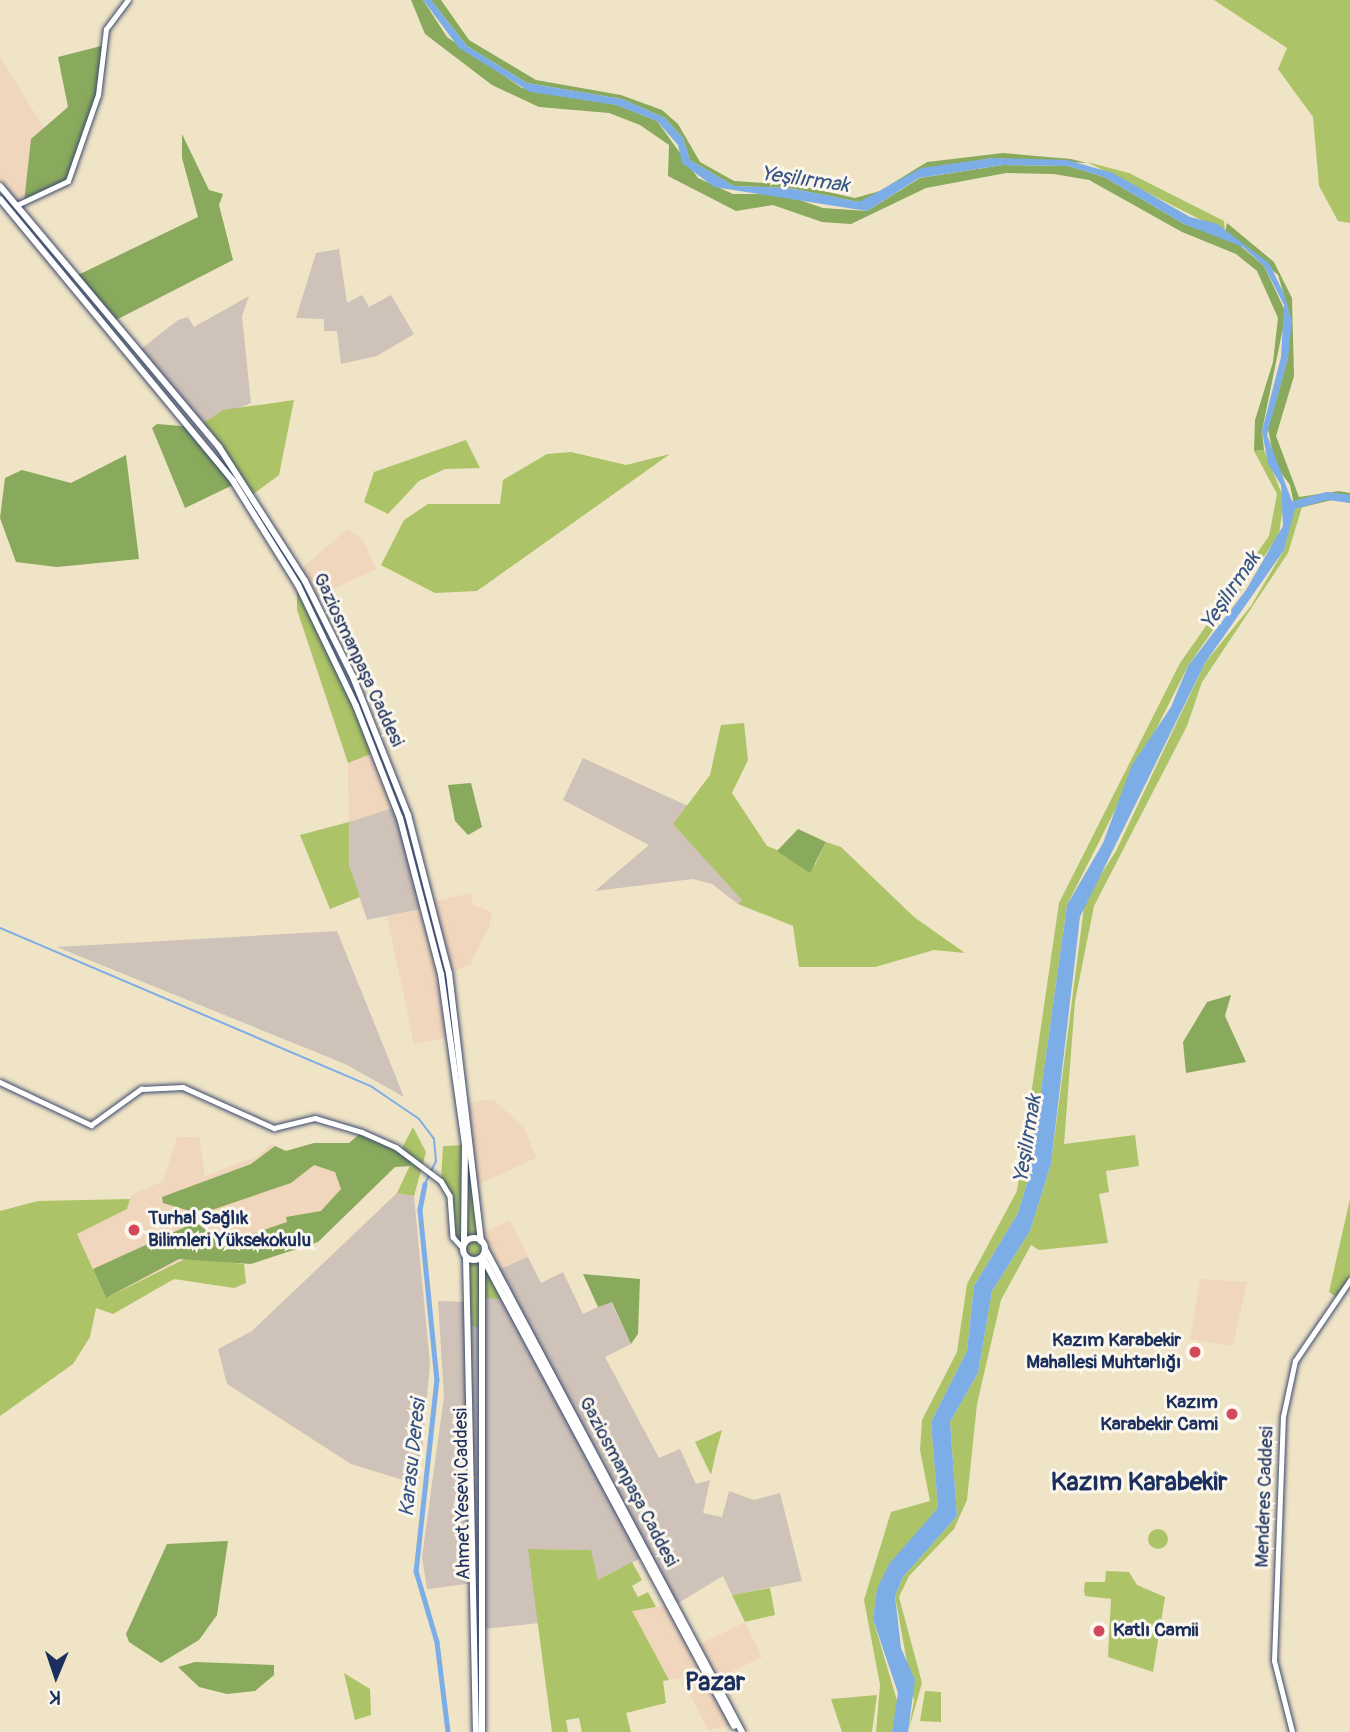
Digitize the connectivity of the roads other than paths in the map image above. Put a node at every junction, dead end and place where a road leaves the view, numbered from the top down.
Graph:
1 (128, 0) edge
2 (0, 186) edge
3 (0, 199) edge
4 (17, 205) junction
5 (0, 1082) edge
6 (481, 1241) junction
7 (464, 1246) junction
8 (485, 1248) junction
9 (482, 1256) junction
10 (466, 1257) junction
11 (1350, 1280) edge
12 (479, 1732) edge
13 (740, 1732) edge
14 (1292, 1732) edge

1 - 4 street
2 - 4 main road, Gaziosmanpaşa Caddesi
3 - 7 main road, Gaziosmanpaşa Caddesi
4 - 6 main road, Gaziosmanpaşa Caddesi
5 - 7 street
6 - 7 main road
6 - 8 main road, Gaziosmanpaşa Caddesi
7 - 10 main road, Gaziosmanpaşa Caddesi
8 - 9 main road
8 - 13 main road, Gaziosmanpaşa Caddesi
9 - 10 main road
9 - 12 main road, Ahmet Yesevi Caddesi
9 - 13 main road, Gaziosmanpaşa Caddesi
10 - 12 main road, Ahmet Yesevi Caddesi
11 - 14 street, Menderes Caddesi

